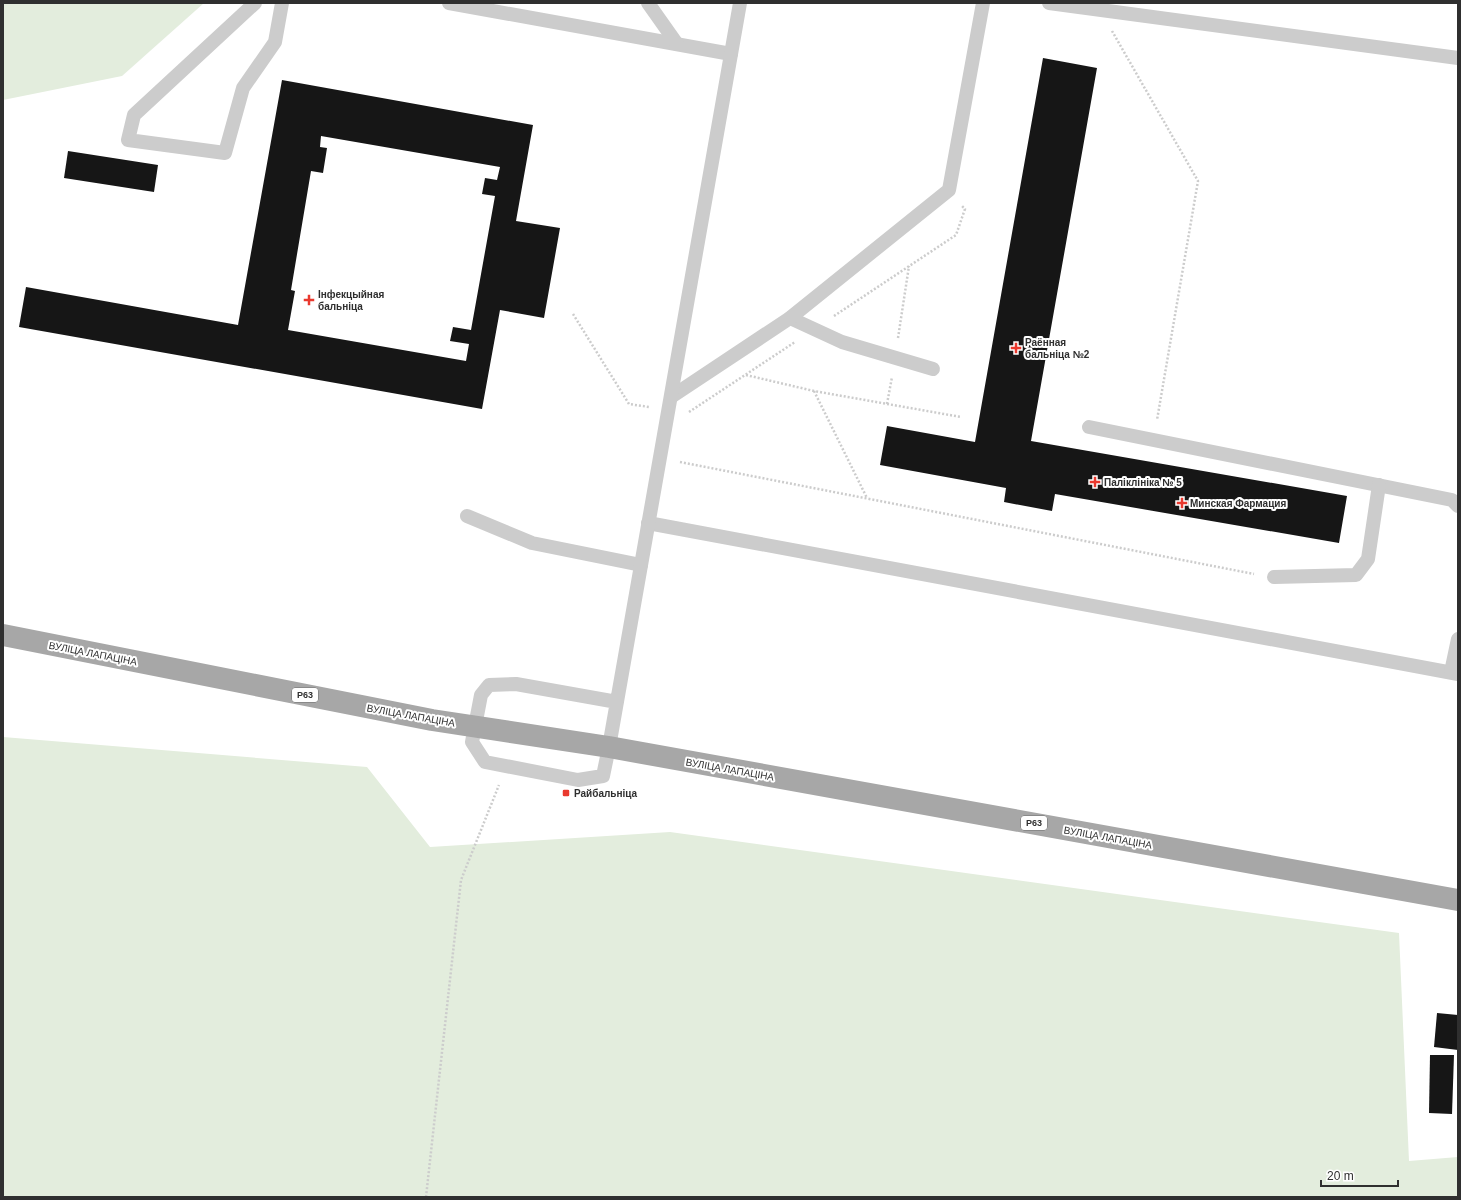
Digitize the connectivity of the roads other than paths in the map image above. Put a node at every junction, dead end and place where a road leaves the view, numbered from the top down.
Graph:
1 (255, 3) edge
2 (282, 3) edge
3 (449, 3) edge
4 (648, 3) edge
5 (740, 3) edge
6 (983, 3) edge
7 (1049, 3) edge
8 (677, 44) junction
9 (731, 54) junction
10 (1458, 58) edge
11 (790, 318) junction
12 (933, 369) dead end
13 (670, 404) junction
14 (1089, 427) dead end
15 (1379, 485) junction
16 (1458, 506) edge
17 (468, 516) dead end
18 (648, 523) junction
19 (641, 565) junction
20 (1274, 577) road end
21 (3, 635) edge
22 (1458, 639) edge
23 (1454, 673) edge
24 (617, 702) junction
25 (475, 726) junction
26 (609, 747) junction
27 (1458, 900) edge

1 - 2 lane
3 - 8 lane
4 - 8 lane
5 - 9 lane
6 - 11 lane
7 - 10 lane
8 - 9 lane
9 - 13 lane
11 - 12 lane
11 - 13 lane
13 - 18 lane
14 - 15 lane
15 - 16 lane
15 - 20 lane
17 - 19 lane
18 - 19 lane
18 - 23 lane
19 - 24 lane
21 - 25 main road, ВУЛІЦА ЛАПАЦІНА / Р63
22 - 23 lane
24 - 25 lane
24 - 26 lane
25 - 26 main road, ВУЛІЦА ЛАПАЦІНА / Р63
25 - 26 lane
26 - 27 main road, ВУЛІЦА ЛАПАЦІНА / Р63

